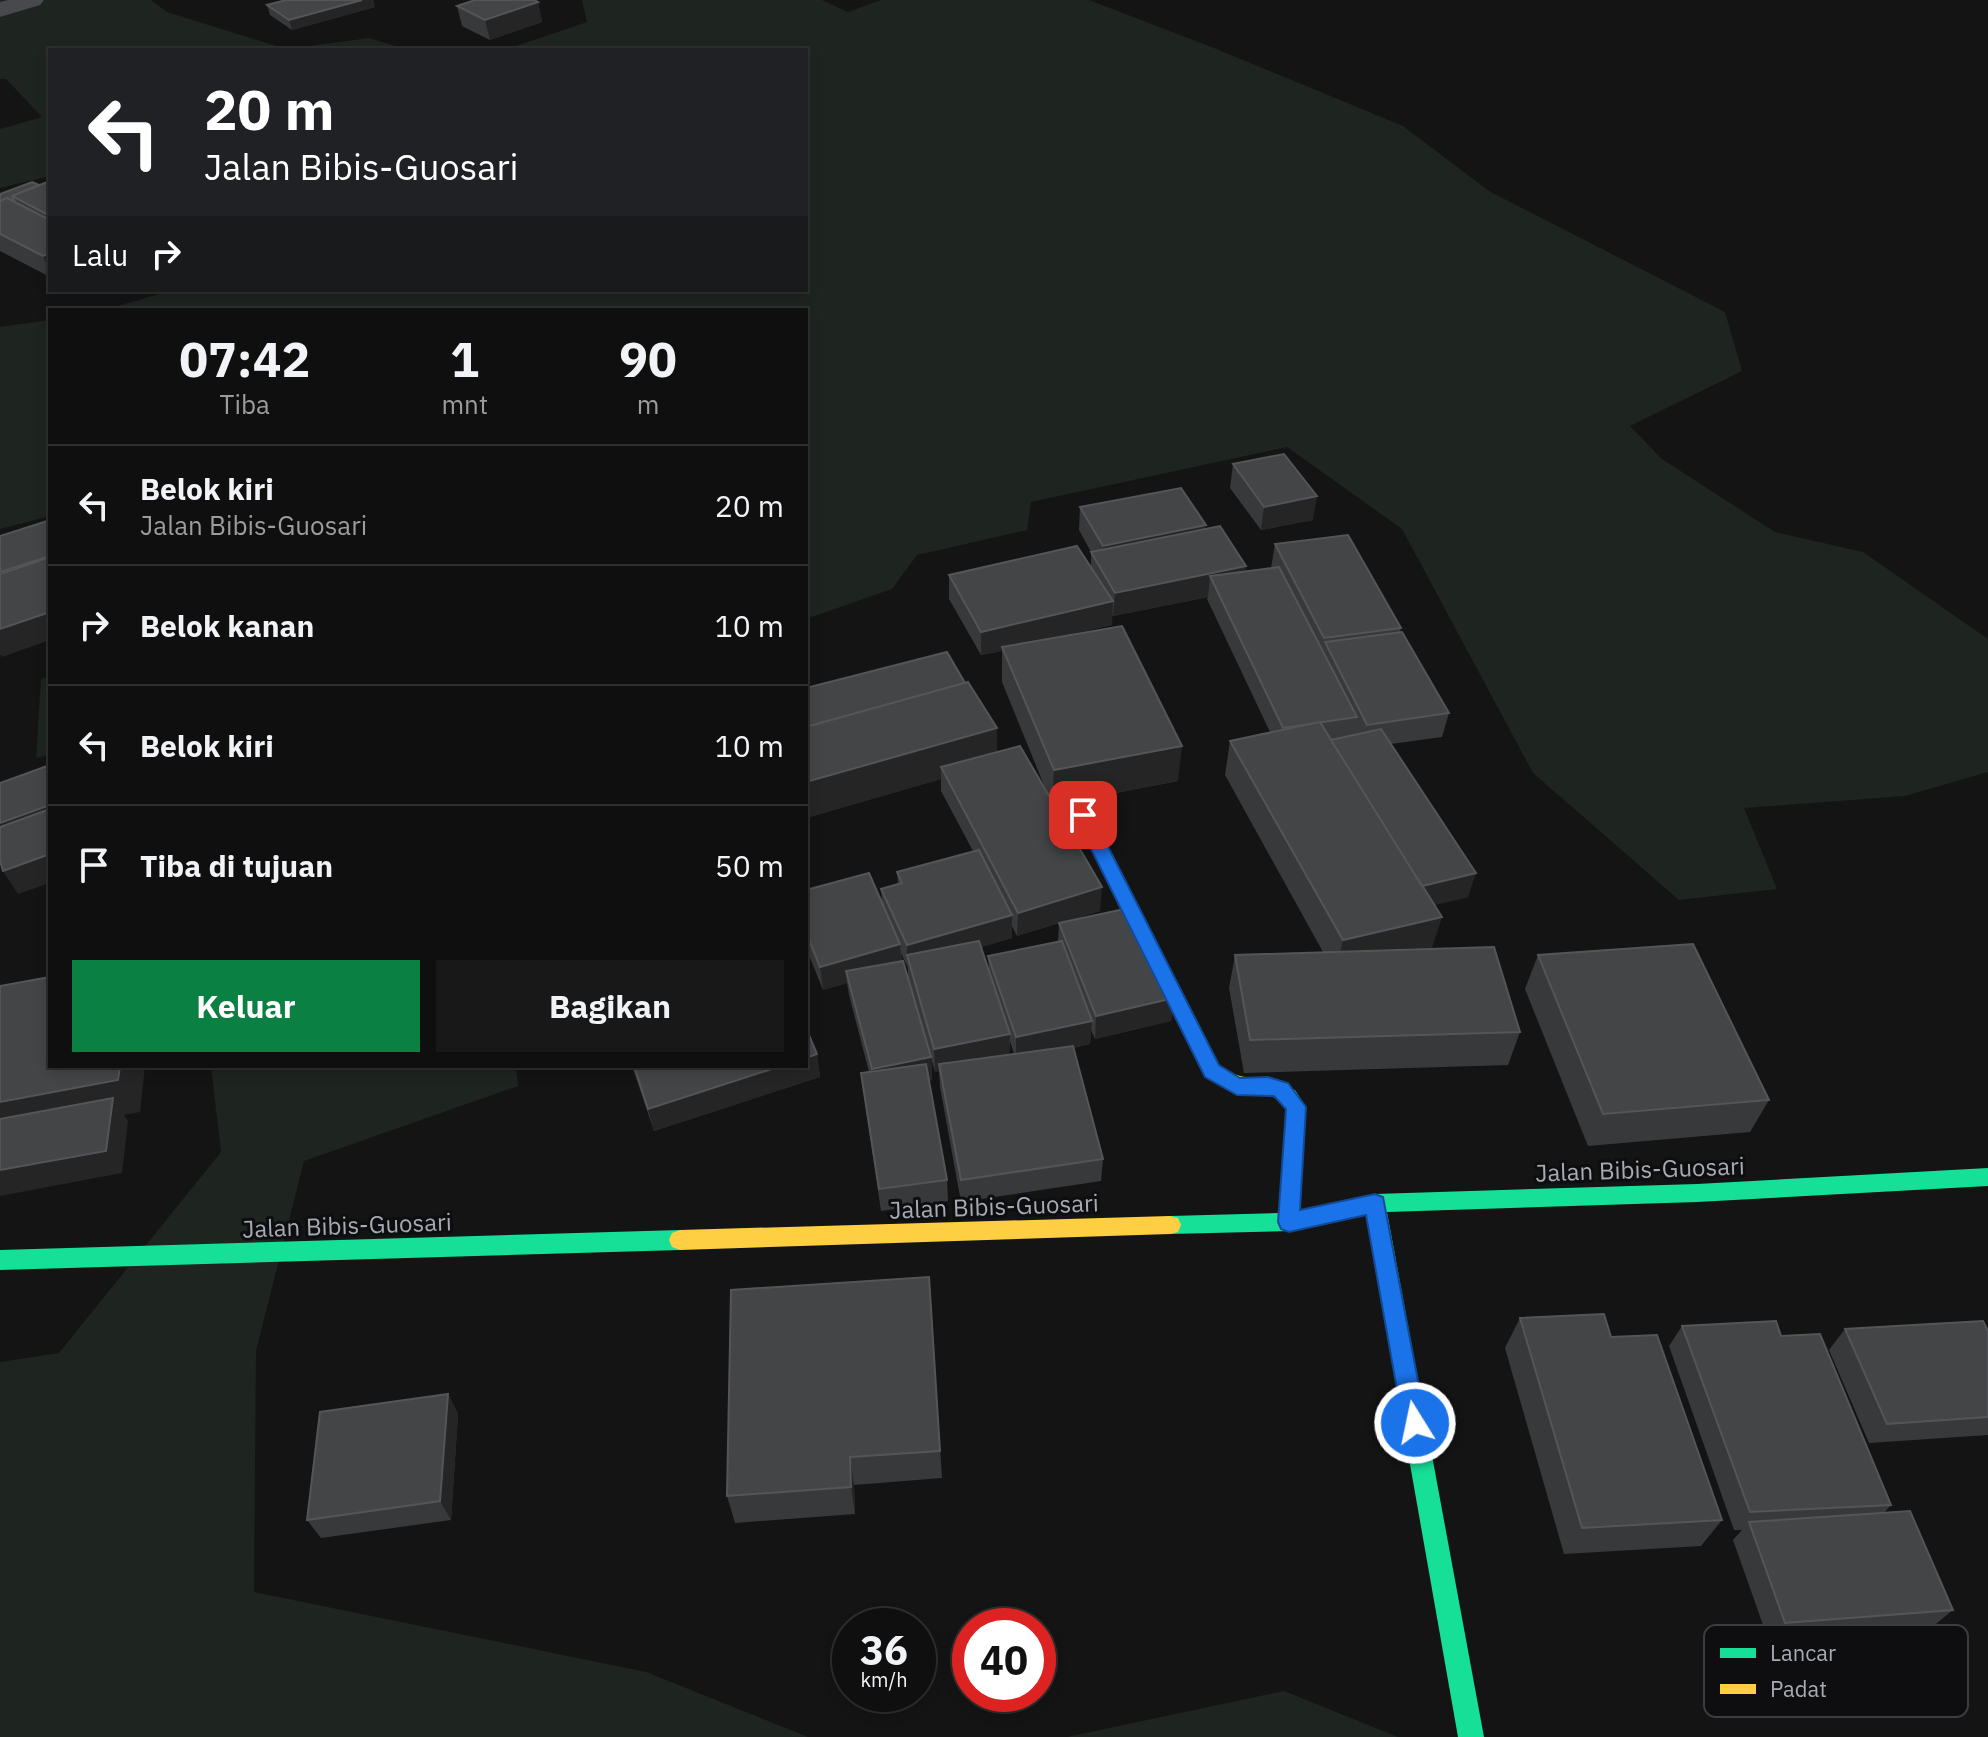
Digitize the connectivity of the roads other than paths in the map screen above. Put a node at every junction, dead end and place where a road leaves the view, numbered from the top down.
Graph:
1 (32, 0) edge
2 (0, 10) edge
3 (1083, 815) dead end
4 (1988, 1177) edge
5 (1375, 1203) junction
6 (1289, 1222) junction
7 (0, 1260) edge
8 (1471, 1737) edge

1 - 2 street
3 - 6 street
4 - 5 street, Jalan Bibis-Guosari
5 - 6 street, Jalan Bibis-Guosari
5 - 8 street
6 - 7 street, Jalan Bibis-Guosari

